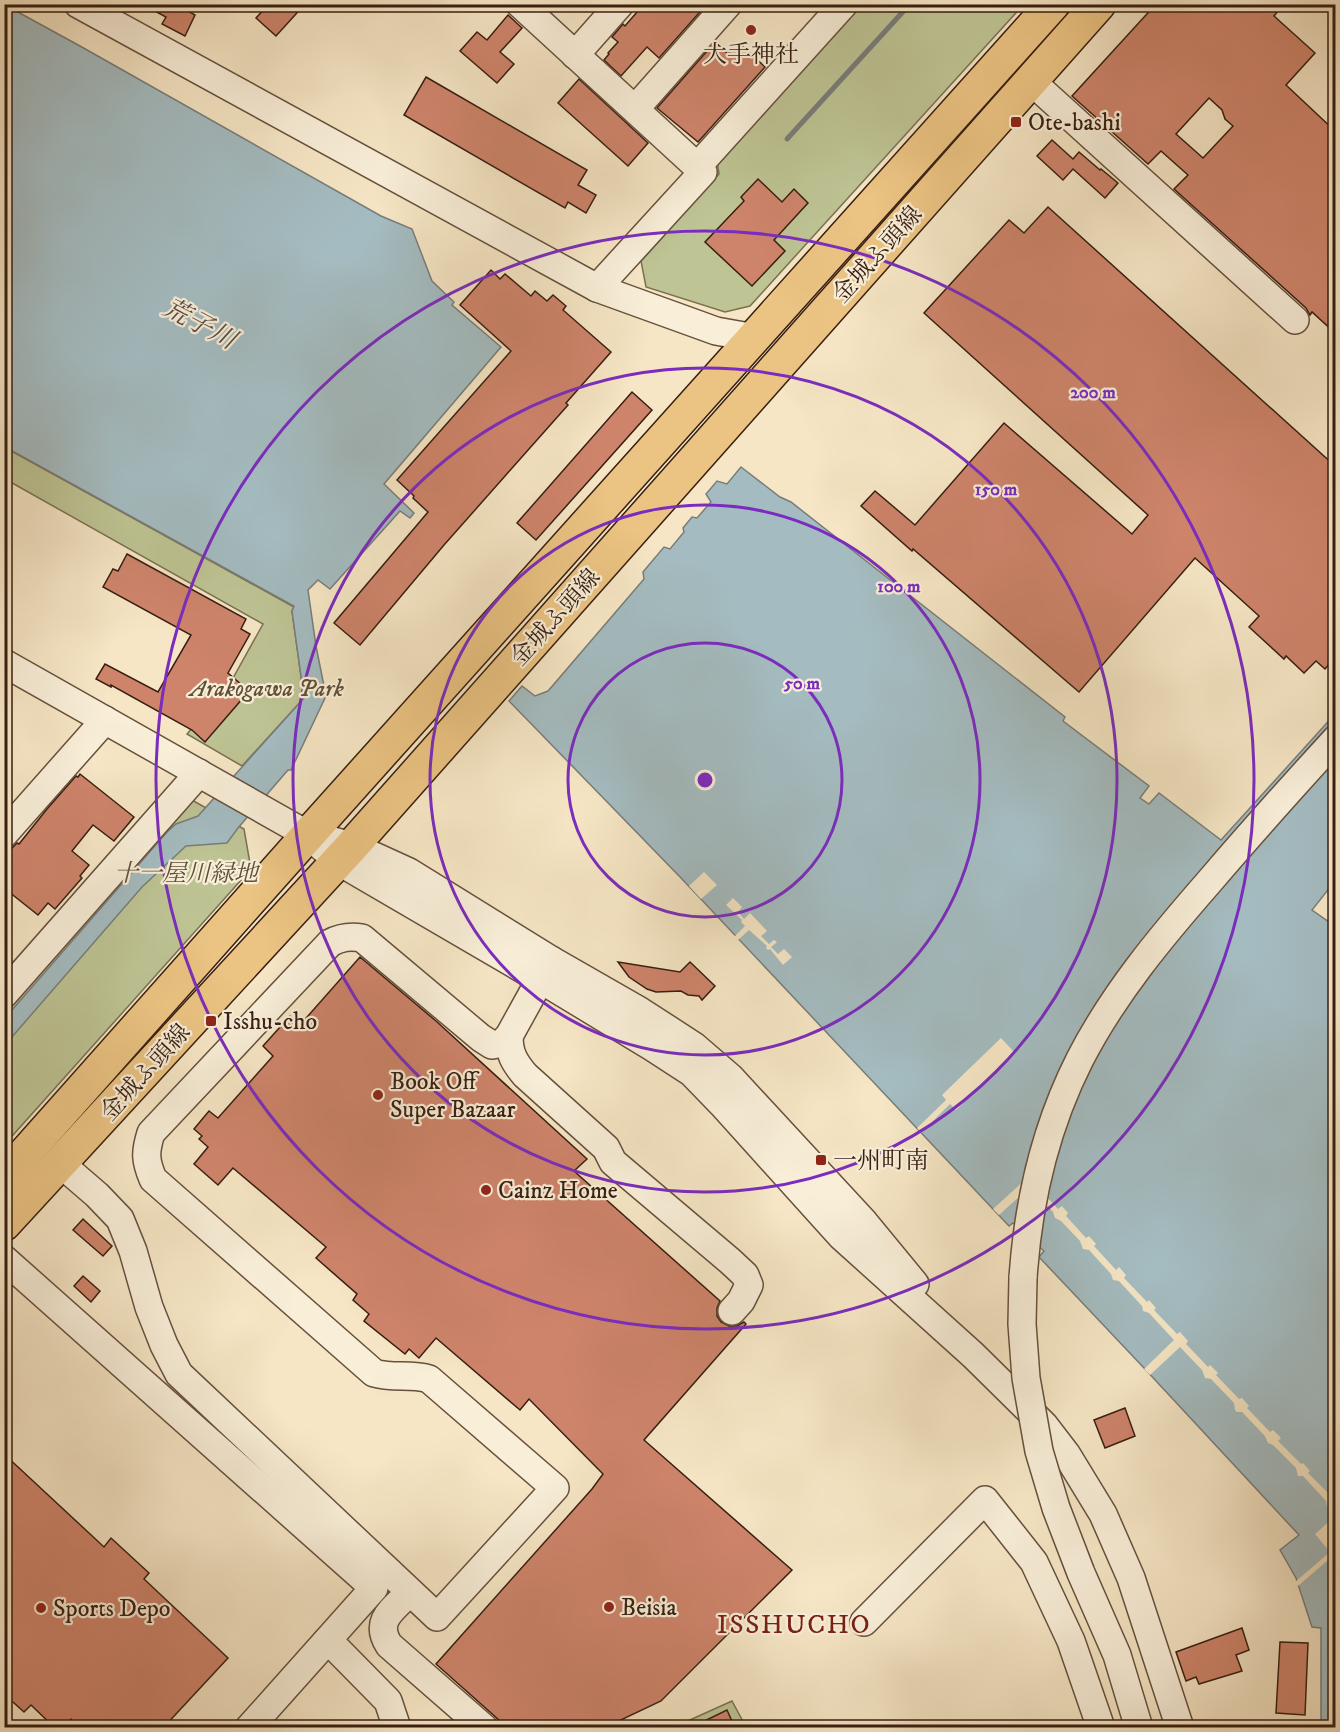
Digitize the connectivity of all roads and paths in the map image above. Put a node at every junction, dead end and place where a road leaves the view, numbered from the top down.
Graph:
1 (78, 4) edge
2 (520, 4) edge
3 (620, 4) edge
4 (728, 4) edge
5 (844, 4) edge
6 (1053, 4) edge
7 (1095, 6) edge
8 (575, 55) junction
9 (1031, 81) junction
10 (634, 109) junction
11 (697, 166) junction
12 (597, 288) junction
13 (1295, 320) dead end
14 (755, 338) junction
15 (4, 663) edge
16 (105, 720) junction
17 (1335, 739) edge
18 (209, 778) junction
19 (4, 834) edge
20 (308, 835) junction
21 (345, 853) junction
22 (546, 969) junction
23 (4, 994) edge
24 (509, 1036) junction
25 (61, 1164) junction
26 (4, 1177) edge
27 (4, 1224) edge
28 (4, 1259) edge
29 (732, 1311) dead end
30 (410, 1592) junction
31 (864, 1622) dead end
32 (328, 1640) junction
33 (1071, 1641) junction
34 (249, 1728) edge
35 (396, 1728) edge
36 (484, 1728) edge
37 (1101, 1728) edge
38 (1116, 1728) edge
39 (1138, 1728) edge
40 (1180, 1728) edge

1 - 12 street
2 - 8 street
3 - 8 street
4 - 10 street
5 - 11 street
6 - 14 main road, 金城ふ頭線
7 - 9 main road, 金城ふ頭線
8 - 10 street
9 - 13 street
9 - 21 main road, 金城ふ頭線
10 - 11 street
11 - 12 street
12 - 14 street
14 - 20 main road, 金城ふ頭線
15 - 16 street
16 - 18 street
16 - 19 street
17 - 39 street, bridge
18 - 20 street
18 - 23 street
20 - 21 street
20 - 26 main road, 金城ふ頭線
21 - 22 street
21 - 25 main road, 金城ふ頭線
22 - 24 street
22 - 40 street
24 - 29 street
24 - 30 street
25 - 27 main road, 金城ふ頭線
25 - 30 street
28 - 32 street
30 - 36 street
31 - 33 street
32 - 34 street
32 - 35 street
33 - 37 street
33 - 38 street

